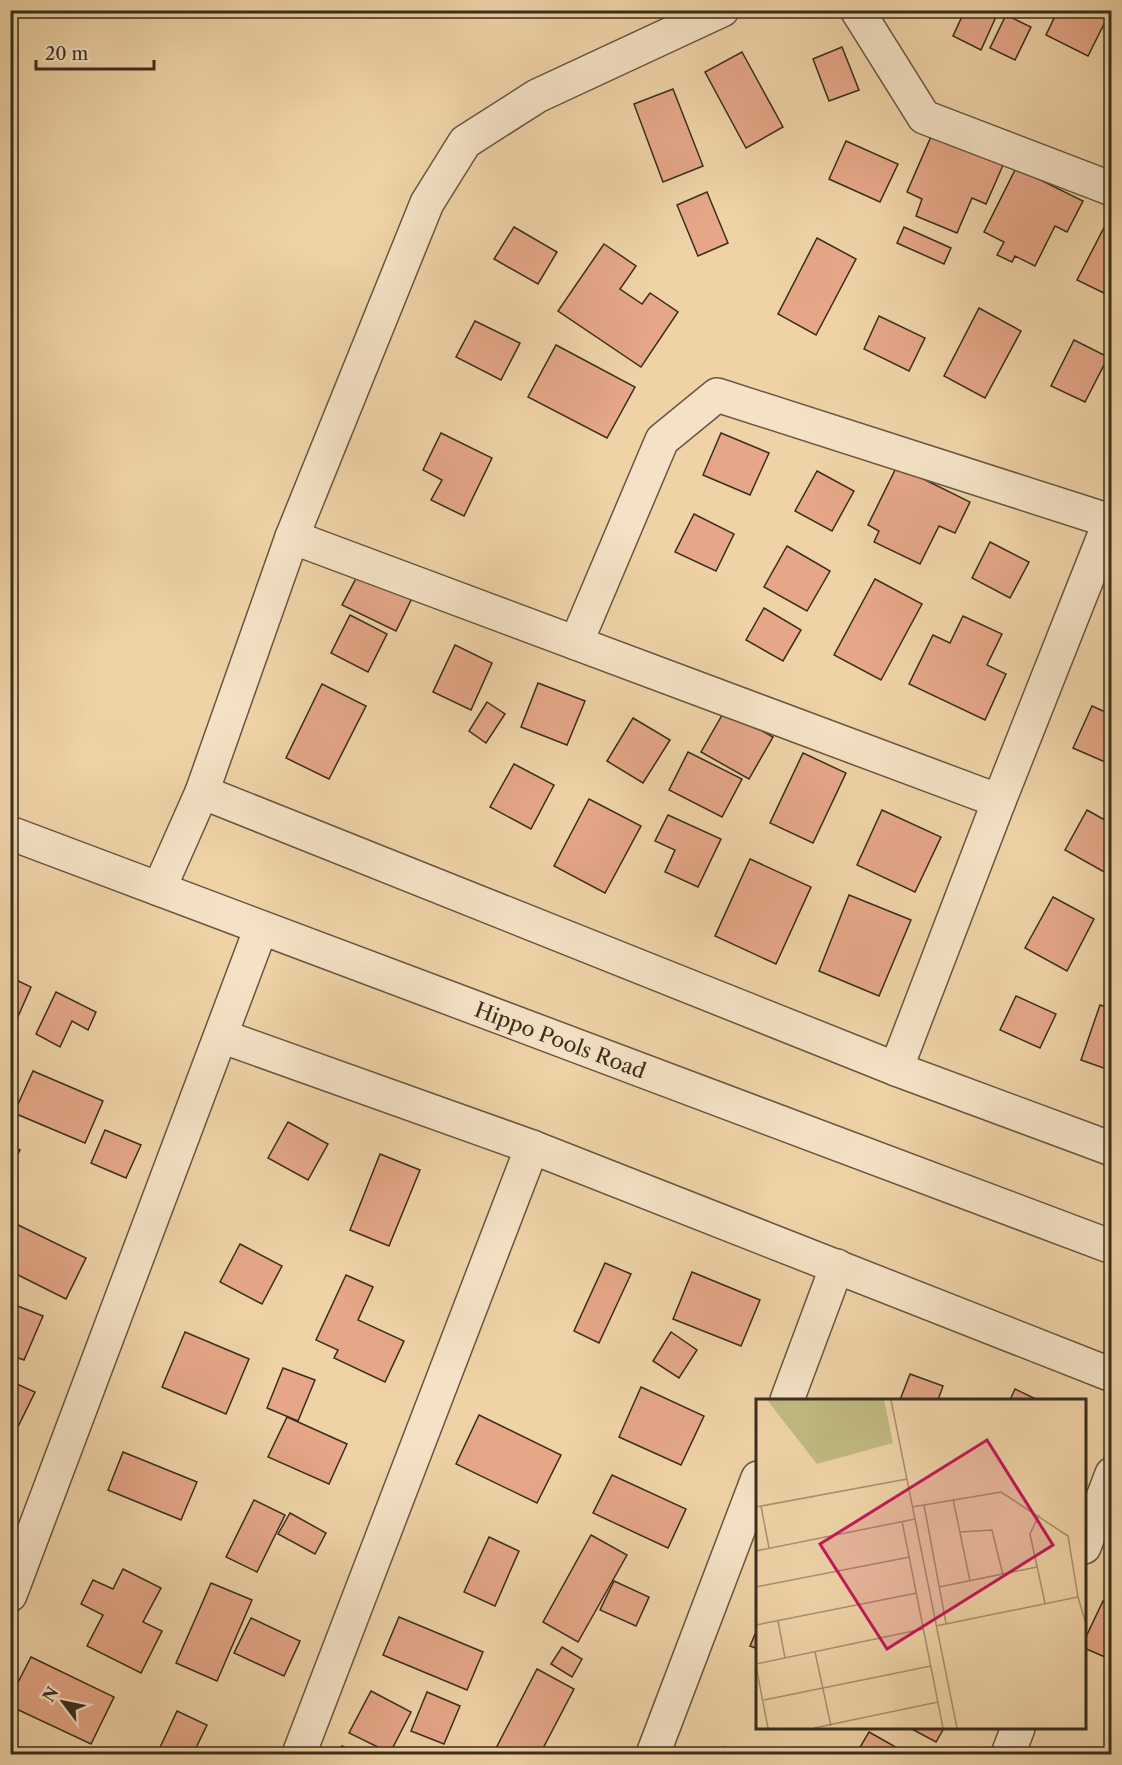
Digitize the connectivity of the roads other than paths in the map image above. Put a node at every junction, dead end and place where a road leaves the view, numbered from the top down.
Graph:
1 (722, 10) edge
2 (857, 10) edge
3 (1112, 189) edge
4 (1111, 519) edge
5 (292, 537) junction
6 (576, 643) junction
7 (202, 792) junction
8 (999, 801) junction
9 (10, 833) edge
10 (159, 889) junction
11 (261, 928) junction
12 (220, 1036) junction
13 (896, 1069) junction
14 (532, 1147) junction
15 (1112, 1149) edge
16 (1112, 1247) edge
17 (837, 1266) junction
18 (1112, 1375) edge
19 (788, 1399) edge
20 (1112, 1474) edge
21 (756, 1483) edge
22 (1086, 1543) edge
23 (10, 1595) edge
24 (1018, 1729) edge
25 (299, 1755) edge
26 (653, 1755) edge
27 (1008, 1755) edge

1 - 5 street
2 - 3 street
4 - 6 street
4 - 8 street
5 - 6 street
5 - 7 street
6 - 8 street
7 - 10 street
7 - 13 street
8 - 13 street
9 - 10 street, Hippo Pools Road
10 - 11 street, Hippo Pools Road
11 - 12 street
11 - 16 street, Hippo Pools Road
12 - 14 street
12 - 23 street
13 - 15 street
14 - 17 street
14 - 25 street
17 - 18 street
17 - 19 street
20 - 22 street
21 - 26 street
24 - 27 street

